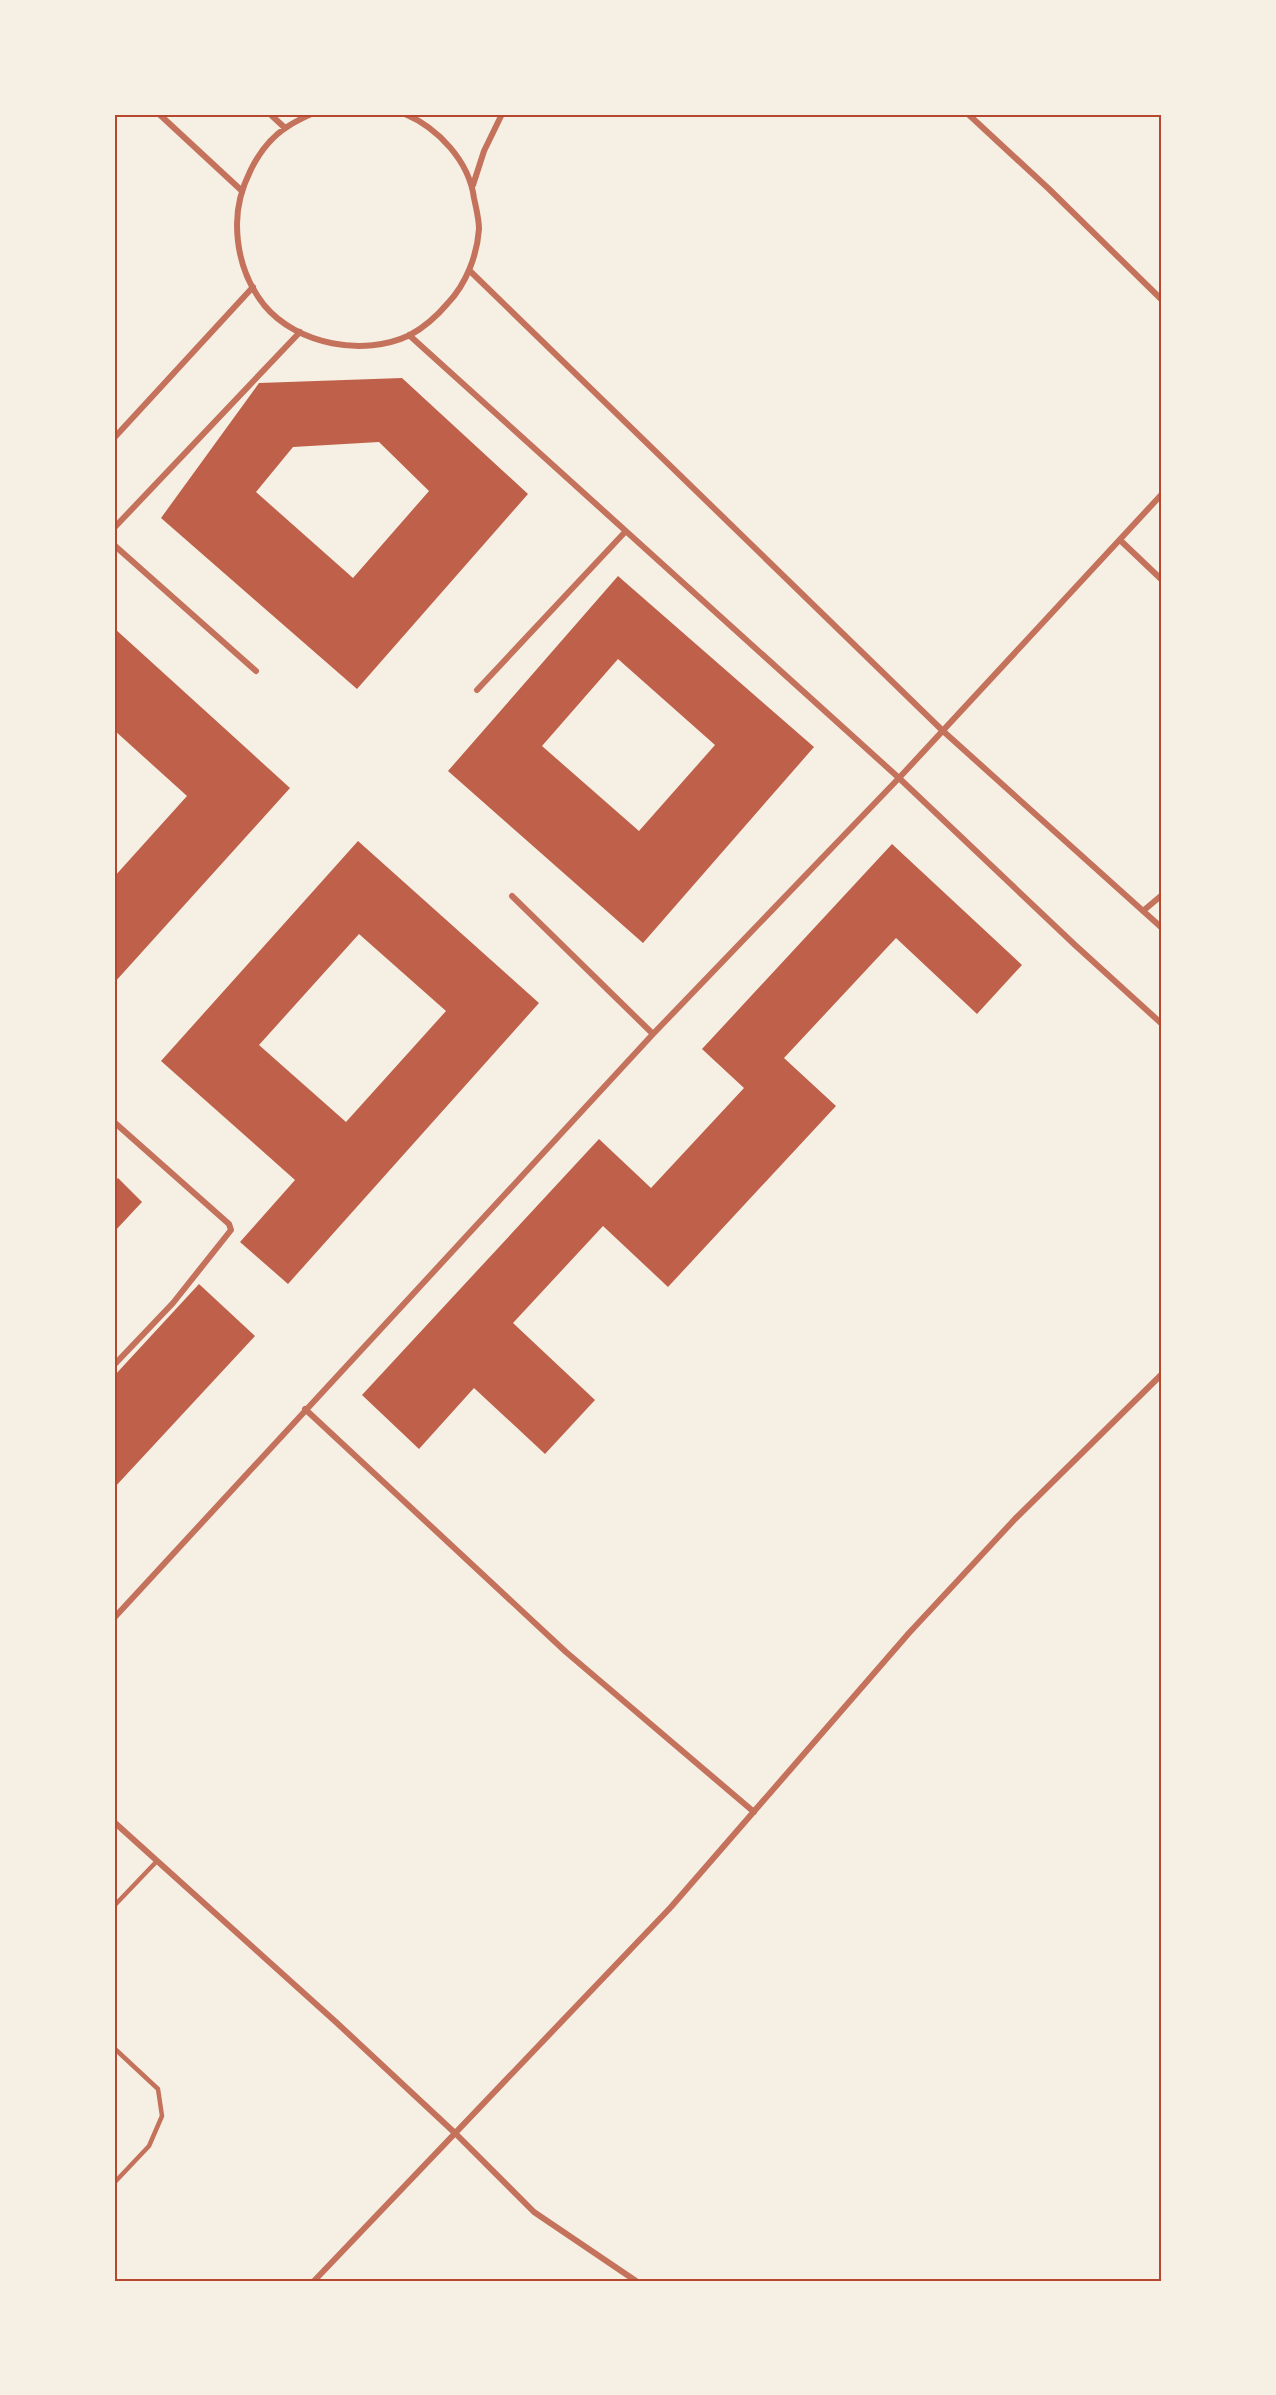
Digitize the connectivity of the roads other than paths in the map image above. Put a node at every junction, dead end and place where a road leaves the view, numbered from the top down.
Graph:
1 (159, 114) edge
2 (270, 114) edge
3 (311, 114) edge
4 (405, 114) edge
5 (502, 114) edge
6 (968, 114) edge
7 (285, 128) junction
8 (472, 185) junction
9 (242, 190) junction
10 (470, 271) junction
11 (253, 286) junction
12 (1162, 300) edge
13 (300, 332) junction
14 (409, 335) junction
15 (114, 438) edge
16 (1162, 494) edge
17 (114, 528) edge
18 (625, 532) junction
19 (1120, 540) junction
20 (114, 545) edge
21 (1162, 580) edge
22 (256, 671) dead end
23 (477, 690) dead end
24 (943, 731) junction
25 (899, 778) junction
26 (1162, 895) edge
27 (512, 896) dead end
28 (1143, 912) junction
29 (1162, 928) edge
30 (1162, 1024) edge
31 (653, 1034) junction
32 (114, 1122) edge
33 (114, 1365) edge
34 (1162, 1374) edge
35 (305, 1409) junction
36 (114, 1618) edge
37 (753, 1812) junction
38 (114, 1822) edge
39 (157, 1861) junction
40 (114, 1906) edge
41 (114, 2048) edge
42 (456, 2134) junction
43 (114, 2183) edge
44 (314, 2281) edge
45 (636, 2281) edge

1 - 9 street
2 - 7 street
3 - 7 street
4 - 8 street
5 - 8 street
6 - 12 street
7 - 9 street
8 - 10 street
9 - 11 street
10 - 14 street
10 - 24 street
11 - 13 street
11 - 15 street
13 - 14 street
13 - 17 street
14 - 18 street
16 - 19 street
18 - 23 street
18 - 25 street
19 - 21 street
19 - 24 street
20 - 22 street
24 - 25 street
24 - 28 street
25 - 30 street
25 - 31 street
26 - 28 street
27 - 31 street
28 - 29 street
31 - 35 street
32 - 33 street
34 - 37 street
35 - 36 street
35 - 37 street
37 - 42 street
38 - 39 street
39 - 40 lane
39 - 42 street
41 - 43 lane
42 - 44 street
42 - 45 street

